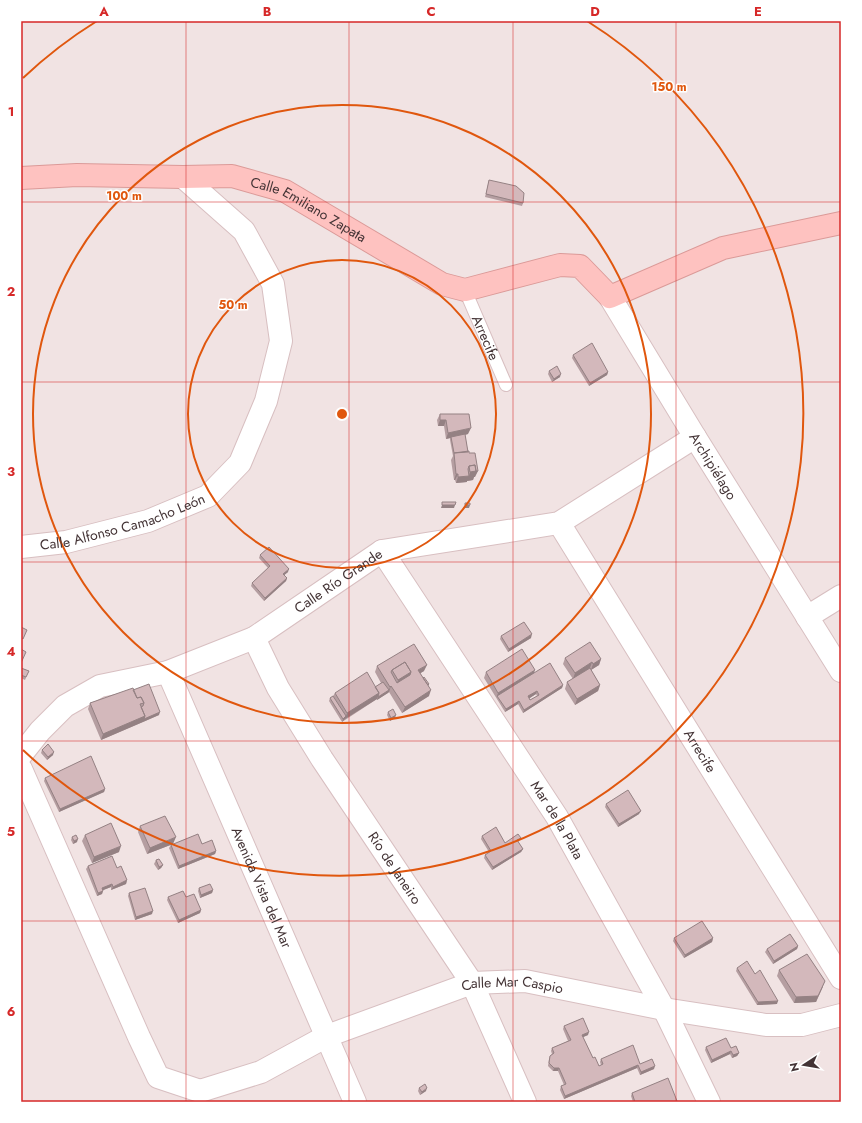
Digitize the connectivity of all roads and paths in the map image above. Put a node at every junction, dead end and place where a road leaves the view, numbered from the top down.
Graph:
1 (182, 177) junction
2 (21, 178) edge
3 (841, 223) edge
4 (580, 266) joint
5 (465, 290) junction
6 (610, 297) junction
7 (506, 385) dead end
8 (695, 437) junction
9 (559, 524) junction
10 (21, 547) edge
11 (382, 551) junction
12 (841, 596) edge
13 (807, 617) junction
14 (254, 638) junction
15 (841, 671) edge
16 (168, 672) junction
17 (21, 755) edge
18 (21, 769) edge
19 (841, 978) edge
20 (472, 983) junction
21 (664, 1009) junction
22 (841, 1015) edge
23 (327, 1036) junction
24 (200, 1097) edge
25 (355, 1102) edge
26 (525, 1102) edge
27 (709, 1102) edge

1 - 2 main road, Calle Emiliano Zapata
1 - 5 main road, Calle Emiliano Zapata
1 - 10 street, Calle Alfonso Camacho León
3 - 6 main road
4 - 5 main road, Calle Emiliano Zapata
4 - 6 main road, Archipiélago
5 - 7 lane, Arrecife
6 - 8 street, Archipiélago
8 - 9 street, Calle Río Grande
8 - 13 street, Archipiélago
9 - 11 street, Calle Río Grande
9 - 19 street, Arrecife
11 - 14 street, Calle Río Grande
11 - 21 street, Mar de la Plata
12 - 13 street
13 - 15 street, Archipiélago
14 - 16 street, Calle Río Grande
14 - 20 street, Río de Janeiro
16 - 17 street, Calle Río Grande
16 - 23 street, Avenida Vista del Mar
18 - 24 street
20 - 21 street, Calle Mar Caspio
20 - 23 street, Calle Mar Caspio
20 - 26 street, Río de Janeiro
21 - 22 street, Calle Mar Caspio
21 - 27 street, Mar de la Plata
23 - 24 street, Calle Mar Caspio
23 - 25 street, Avenida Vista del Mar

